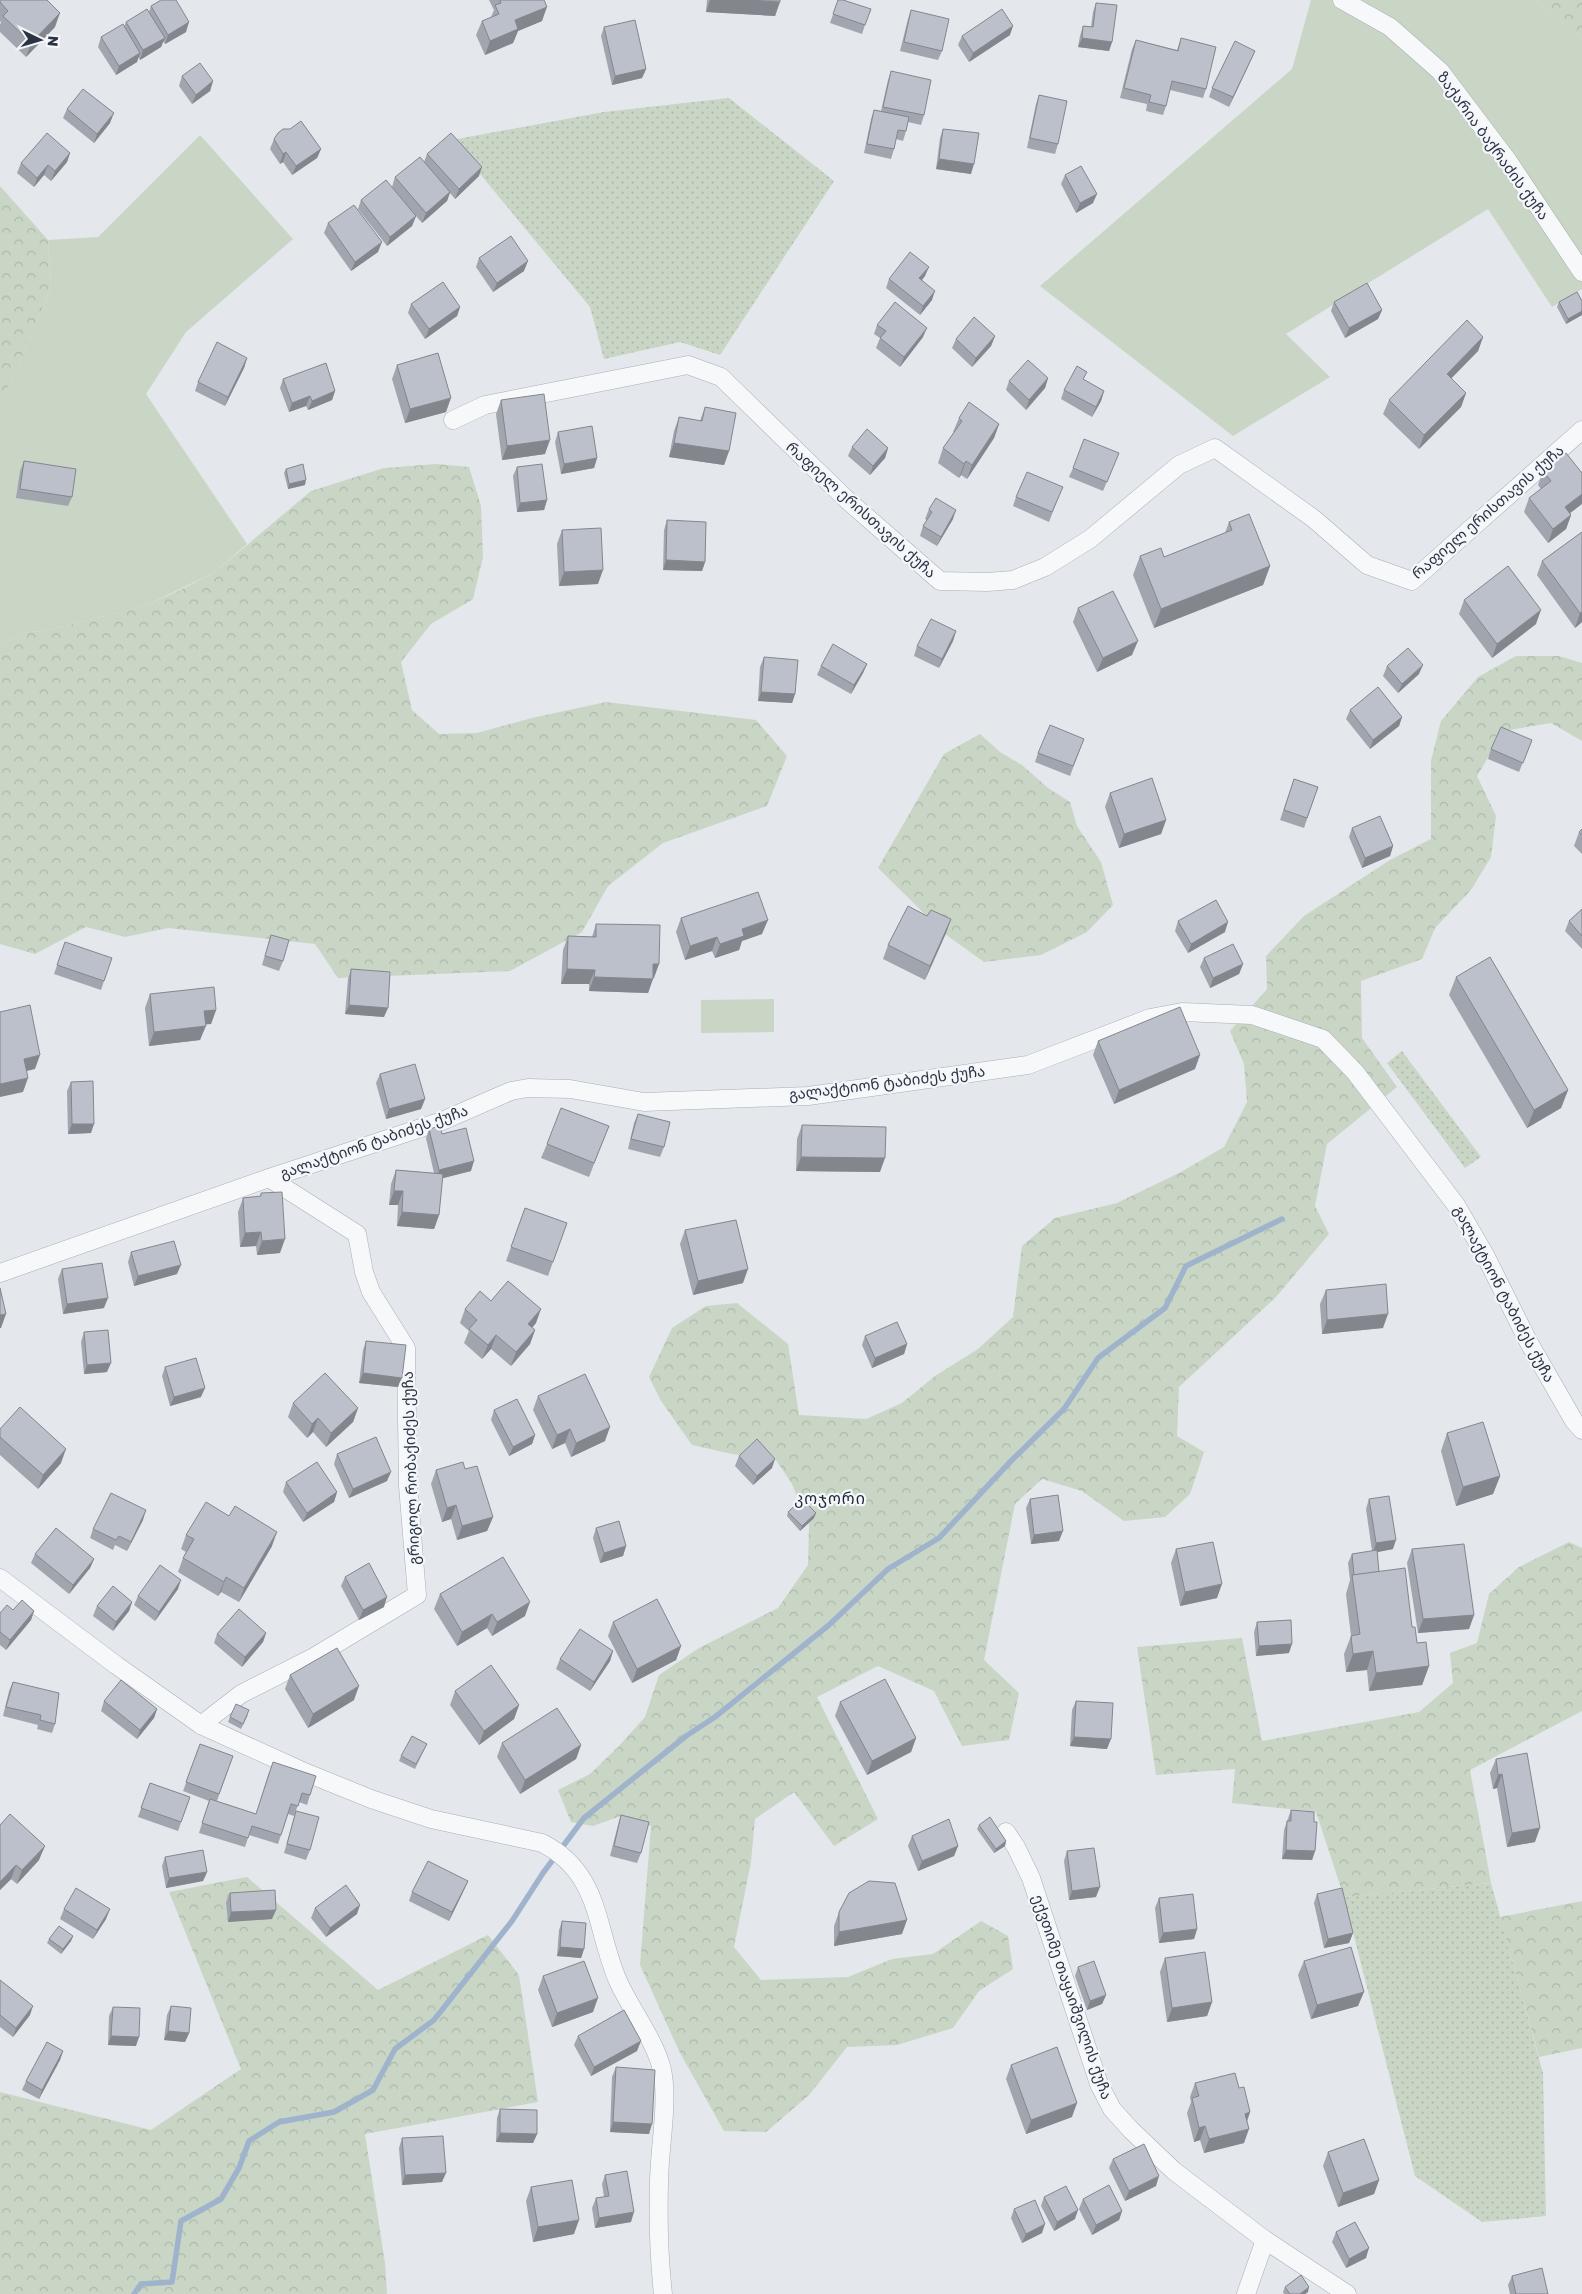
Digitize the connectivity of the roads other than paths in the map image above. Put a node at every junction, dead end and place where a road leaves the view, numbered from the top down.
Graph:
1 (1342, 0) edge
2 (1582, 272) edge
3 (453, 420) dead end
4 (1582, 430) edge
5 (269, 1178) junction
6 (0, 1274) edge
7 (1582, 1430) edge
8 (0, 1578) edge
9 (200, 1724) junction
10 (1006, 1832) dead end
11 (1265, 2240) junction
12 (663, 2294) edge
13 (1246, 2294) edge
14 (1347, 2294) edge

1 - 2 street, ზაქარია ბაქრაძის ქუჩა
3 - 4 street, რაფიელ ერისთავის ქუჩა
5 - 6 street, გალაქტიონ ტაბიძეს ქუჩა
5 - 7 street, გალაქტიონ ტაბიძეს ქუჩა
5 - 9 street, გრიგოლ რობაქიძეს ქუჩა
8 - 9 street
9 - 12 street
10 - 11 street, ექვთიმე თაყაიშვილის ქუჩა
11 - 13 street
11 - 14 street, ექვთიმე თაყაიშვილის ქუჩა

